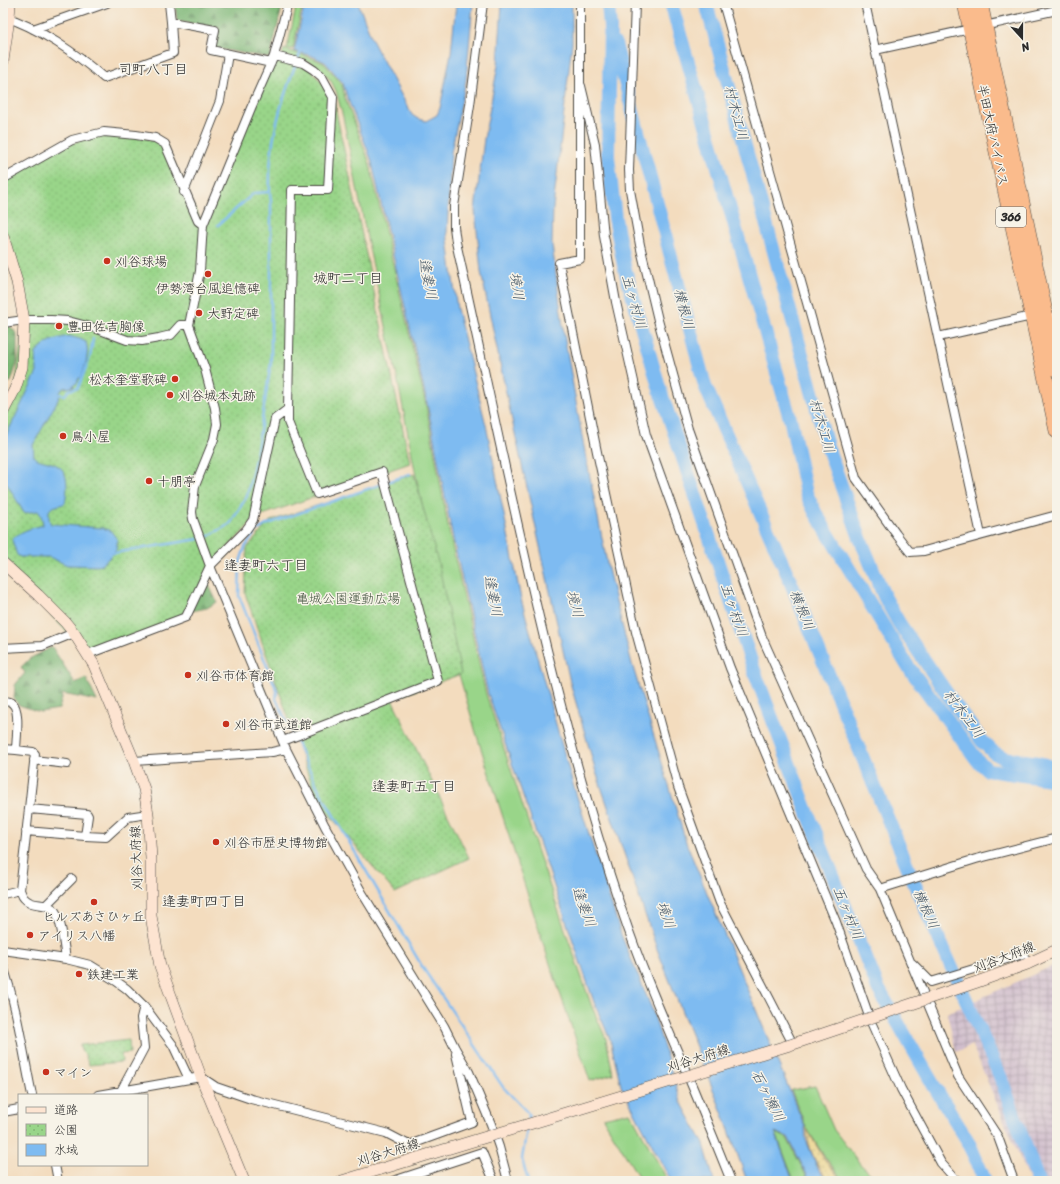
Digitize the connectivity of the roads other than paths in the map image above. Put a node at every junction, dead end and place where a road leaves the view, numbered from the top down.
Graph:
1 (10, 3) edge
2 (107, 3) edge
3 (169, 3) edge
4 (288, 3) edge
5 (484, 3) edge
6 (580, 3) edge
7 (635, 3) edge
8 (723, 3) edge
9 (865, 3) edge
10 (965, 3) edge
11 (980, 3) edge
12 (1057, 10) edge
13 (6, 17) edge
14 (171, 22) junction
15 (978, 28) junction
16 (33, 29) junction
17 (875, 50) junction
18 (228, 54) junction
19 (273, 59) junction
20 (3, 61) edge
21 (581, 86) junction
22 (3, 179) edge
23 (184, 192) junction
24 (203, 225) junction
25 (3, 236) edge
26 (1032, 316) junction
27 (24, 320) junction
28 (3, 323) edge
29 (189, 325) junction
30 (938, 337) junction
31 (1057, 369) edge
32 (288, 409) junction
33 (3, 412) edge
34 (1057, 431) edge
35 (1057, 515) edge
36 (982, 536) junction
37 (3, 563) edge
38 (210, 566) junction
39 (74, 632) junction
40 (3, 648) edge
41 (88, 654) junction
42 (3, 701) edge
43 (283, 741) junction
44 (3, 749) edge
45 (286, 749) junction
46 (16, 750) junction
47 (34, 760) junction
48 (134, 761) junction
49 (67, 764) dead end
50 (29, 809) junction
51 (148, 814) junction
52 (26, 831) junction
53 (85, 836) junction
54 (1057, 838) edge
55 (72, 879) dead end
56 (880, 889) junction
57 (20, 890) junction
58 (3, 894) edge
59 (46, 905) junction
60 (3, 950) edge
61 (1057, 950) edge
62 (66, 959) junction
63 (910, 960) junction
64 (1027, 964) junction
65 (3, 966) edge
66 (5, 981) edge
67 (144, 1006) junction
68 (793, 1044) junction
69 (455, 1048) junction
70 (201, 1077) junction
71 (189, 1079) junction
72 (121, 1091) junction
73 (32, 1094) edge
74 (104, 1094) edge
75 (18, 1109) edge
76 (3, 1112) edge
77 (55, 1166) edge
78 (58, 1181) edge
79 (244, 1181) edge
80 (342, 1181) edge
81 (393, 1181) edge
82 (494, 1181) edge
83 (508, 1181) edge
84 (731, 1181) edge
85 (957, 1181) edge
86 (1014, 1181) edge

1 - 13 main road
2 - 16 street
3 - 14 street
4 - 19 street
5 - 84 street
6 - 21 street
7 - 56 street
8 - 36 street
9 - 17 street
10 - 15 highway, 半田大府パイパス / 366
11 - 15 highway, 半田大府パイパス / 366
12 - 15 street
13 - 16 street
13 - 20 main road
14 - 16 street
14 - 18 street
15 - 17 street
15 - 26 highway, 半田大府パイパス / 366
15 - 31 highway, 半田大府パイパス / 366
17 - 30 street
18 - 19 street
18 - 23 street
19 - 24 street
19 - 32 street
21 - 68 street
21 - 85 street
22 - 23 street
23 - 24 street
24 - 29 street
25 - 27 main road
26 - 30 street
26 - 34 highway, 半田大府パイパス / 366
27 - 28 street
27 - 29 street
27 - 33 main road
29 - 38 street
30 - 36 street
32 - 38 street
32 - 43 street
35 - 36 street
37 - 39 main road, 刈谷大府線
38 - 41 street
38 - 43 street
39 - 40 street
39 - 41 main road, 刈谷大府線
41 - 48 main road, 刈谷大府線
42 - 46 street
43 - 45 street
44 - 46 street
45 - 48 street
45 - 69 street
46 - 47 street
47 - 49 street
47 - 50 street
48 - 51 main road, 刈谷大府線
50 - 52 street
50 - 53 street
51 - 53 street
51 - 70 main road, 刈谷大府線
52 - 53 street
52 - 57 street
54 - 56 street
55 - 59 street
56 - 63 street
57 - 58 street
57 - 59 street
59 - 62 street
60 - 62 street
61 - 64 main road, 刈谷大府線
62 - 67 street
63 - 64 street
63 - 86 street
64 - 68 main road, 刈谷大府線, bridge
65 - 66 street
66 - 73 street
67 - 71 street
67 - 72 street
68 - 80 main road, 刈谷大府線, bridge
69 - 70 street
69 - 83 street
70 - 71 street
70 - 79 main road, 刈谷大府線
71 - 72 street
72 - 74 street
75 - 76 street
77 - 78 street
81 - 82 street

